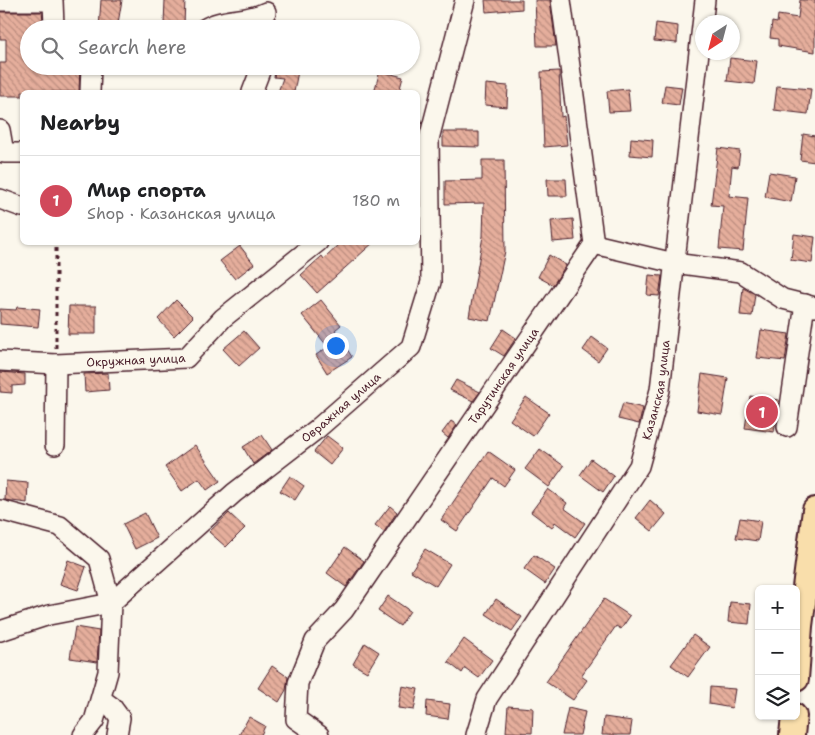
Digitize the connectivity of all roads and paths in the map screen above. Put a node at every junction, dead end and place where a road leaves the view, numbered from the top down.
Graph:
1 (0, 0) edge
2 (465, 0) edge
3 (561, 0) edge
4 (705, 0) edge
5 (266, 14) edge
6 (54, 20) edge
7 (235, 20) edge
8 (91, 75) edge
9 (259, 75) edge
10 (90, 90) edge
11 (253, 90) edge
12 (0, 130) edge
13 (429, 139) junction
14 (20, 153) edge
15 (420, 155) edge
16 (0, 199) edge
17 (20, 206) edge
18 (594, 244) junction
19 (56, 245) edge
20 (314, 245) edge
21 (674, 264) junction
22 (810, 306) edge
23 (0, 361) edge
24 (56, 364) junction
25 (787, 427) dead end
26 (55, 446) dead end
27 (0, 510) edge
28 (815, 510) edge
29 (111, 603) junction
30 (0, 630) edge
31 (796, 675) edge
32 (101, 700) junction
33 (794, 720) edge
34 (82, 735) edge
35 (117, 735) edge
36 (319, 735) edge
37 (476, 735) edge
38 (792, 735) edge

1 - 6 street
2 - 13 street
3 - 18 street
4 - 21 street, Казанская улица
5 - 7 street
8 - 10 street
9 - 11 street
12 - 14 street
13 - 15 street
13 - 29 street, Овражная улица
16 - 17 street
18 - 21 street
18 - 36 street, Тарутинская улица
19 - 24 path
20 - 24 street, Окружная улица
21 - 22 street
21 - 37 street, Казанская улица
22 - 25 street
23 - 24 street, Окружная улица
24 - 26 street
27 - 29 street
28 - 31 main road
29 - 30 street
29 - 32 street
32 - 34 street
32 - 35 street
33 - 38 main road

